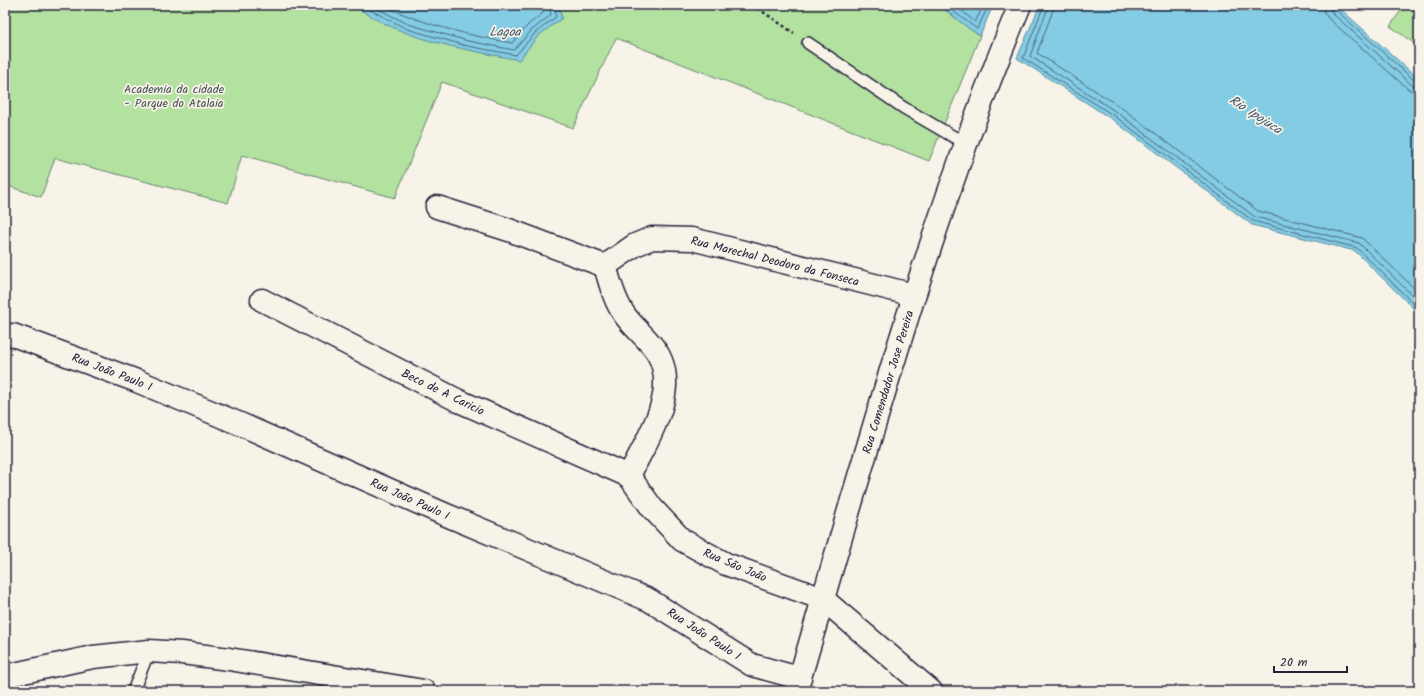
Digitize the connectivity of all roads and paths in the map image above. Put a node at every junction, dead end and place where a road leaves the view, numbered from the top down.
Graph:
1 (753, 5) edge
2 (1020, 5) edge
3 (808, 43) joint
4 (966, 144) junction
5 (437, 207) dead end
6 (605, 266) junction
7 (914, 295) junction
8 (262, 300) dead end
9 (13, 335) dead end
10 (629, 476) junction
11 (823, 599) junction
12 (149, 651) junction
13 (5, 676) edge
14 (794, 687) edge
15 (133, 691) edge
16 (424, 691) edge
17 (931, 691) edge

1 - 3 path
2 - 4 street, Rua Comendador Jose Pereira
3 - 4 lane
4 - 7 street, Rua Comendador Jose Pereira
5 - 6 street
6 - 7 street, Rua Marechal Deodoro da Fonseca
6 - 10 street
7 - 11 street, Rua Comendador Jose Pereira
8 - 10 street, Beco de A Caricio
9 - 14 street, Rua João Paulo I
10 - 11 street, Rua São João
11 - 14 street, Rua Comendador Jose Pereira
11 - 17 street
12 - 13 street
12 - 15 lane
12 - 16 street

